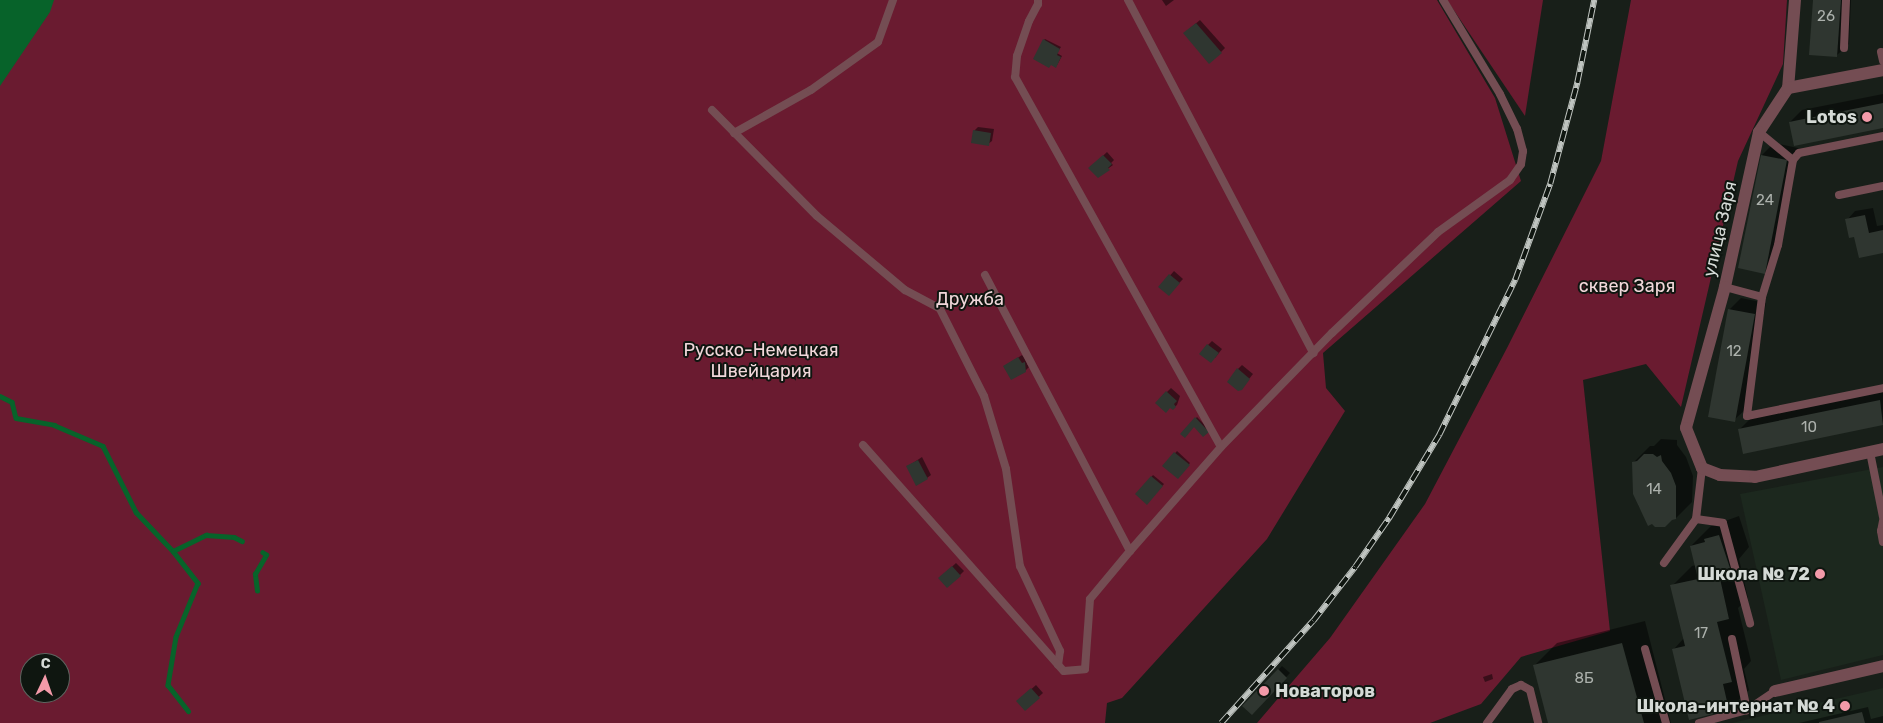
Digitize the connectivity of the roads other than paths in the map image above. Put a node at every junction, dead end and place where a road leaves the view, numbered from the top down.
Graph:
1 (893, 0) edge
2 (1038, 0) edge
3 (1128, 0) edge
4 (1443, 0) edge
5 (1795, 0) edge
6 (1846, 0) edge
7 (1844, 48) dead end
8 (1881, 52) dead end
9 (1883, 61) edge
10 (1883, 70) edge
11 (1788, 88) junction
12 (712, 110) dead end
13 (1760, 132) junction
14 (734, 133) junction
15 (1883, 136) edge
16 (1793, 160) junction
17 (1883, 186) edge
18 (1839, 195) dead end
19 (985, 274) dead end
20 (1725, 288) junction
21 (1762, 297) junction
22 (1313, 353) junction
23 (1883, 388) edge
24 (862, 445) dead end
25 (1221, 447) junction
26 (1883, 449) edge
27 (1870, 452) junction
28 (1702, 468) junction
29 (1883, 517) edge
30 (1696, 519) junction
31 (1883, 521) edge
32 (1883, 542) edge
33 (1130, 551) junction
34 (1664, 563) dead end
35 (1750, 623) dead end
36 (1732, 639) dead end
37 (1645, 648) dead end
38 (1058, 665) junction
39 (1883, 666) edge
40 (1775, 691) joint
41 (1747, 710) junction
42 (1487, 723) edge
43 (1538, 723) edge
44 (1666, 723) edge
45 (1698, 723) edge

1 - 14 lane
2 - 25 lane
3 - 22 lane
4 - 22 lane
5 - 11 street, улица Заря
6 - 7 lane
8 - 9 lane
10 - 11 street
11 - 13 street, улица Заря
12 - 14 lane
13 - 16 lane
13 - 20 street, улица Заря
14 - 38 lane
15 - 16 lane
16 - 21 lane
17 - 18 lane
19 - 33 lane
20 - 21 lane
20 - 28 street, улица Заря
21 - 23 lane
22 - 25 lane
24 - 38 lane
25 - 33 lane
26 - 27 street
27 - 28 street
27 - 29 lane
28 - 30 lane
30 - 34 lane
30 - 35 lane
31 - 32 lane
33 - 38 lane
36 - 41 lane
37 - 44 lane
39 - 40 street
40 - 41 lane
41 - 45 lane
42 - 43 lane

